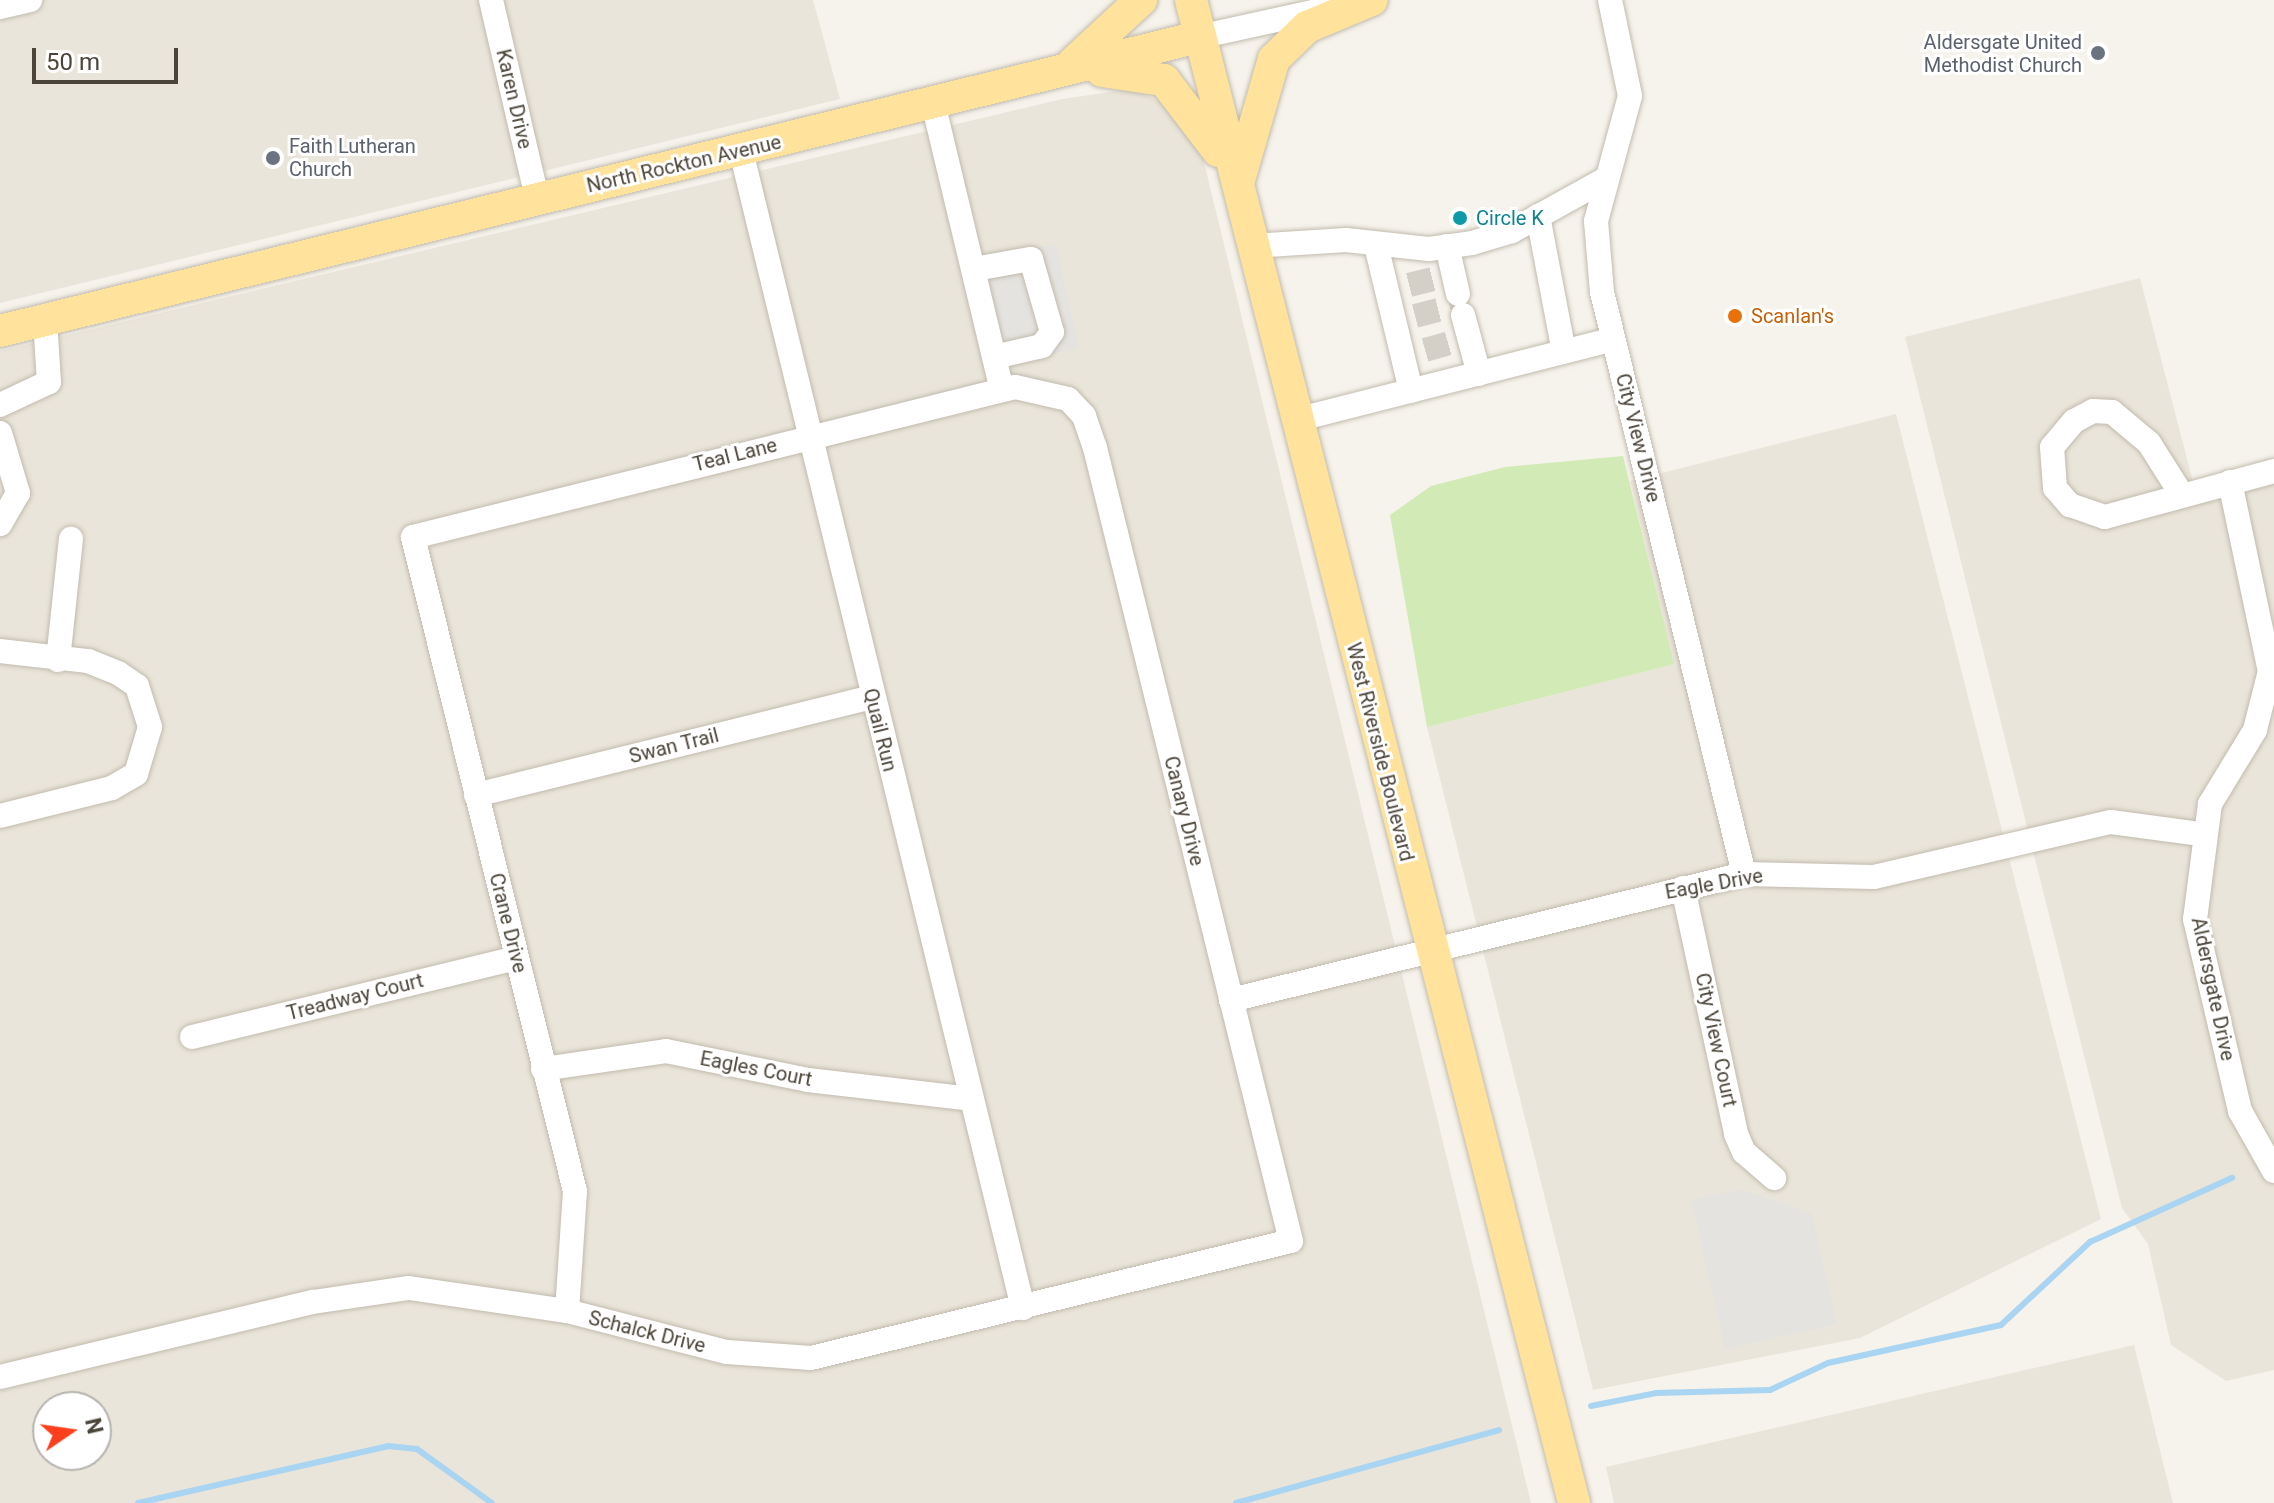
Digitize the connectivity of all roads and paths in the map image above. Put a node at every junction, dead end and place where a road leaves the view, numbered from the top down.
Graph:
1 (30, 0) edge
2 (491, 0) edge
3 (1141, 0) edge
4 (1191, 0) edge
5 (1370, 0) edge
6 (1610, 0) edge
7 (0, 7) edge
8 (1199, 37) junction
9 (1063, 71) junction
10 (933, 103) junction
11 (741, 151) junction
12 (1606, 179) junction
13 (1237, 187) junction
14 (537, 197) junction
15 (1538, 216) junction
16 (1376, 245) junction
17 (1252, 246) junction
18 (1447, 246) junction
19 (974, 269) junction
20 (45, 320) junction
21 (0, 331) edge
22 (1613, 339) junction
23 (1564, 352) junction
24 (994, 357) junction
25 (1479, 374) junction
26 (1002, 390) junction
27 (1411, 391) junction
28 (1057, 394) joint
29 (0, 405) edge
30 (1296, 420) junction
31 (0, 433) edge
32 (813, 436) junction
33 (2274, 471) edge
34 (2230, 482) junction
35 (2180, 492) junction
36 (0, 524) edge
37 (413, 537) joint
38 (71, 539) dead end
39 (0, 651) edge
40 (58, 660) junction
41 (872, 697) junction
42 (2264, 735) edge
43 (476, 795) junction
44 (0, 816) edge
45 (2201, 834) junction
46 (1744, 874) junction
47 (1683, 888) junction
48 (1430, 946) junction
49 (517, 958) junction
50 (1231, 1000) junction
51 (192, 1037) dead end
52 (543, 1069) junction
53 (971, 1099) junction
54 (2274, 1171) edge
55 (1774, 1178) dead end
56 (1291, 1241) joint
57 (1023, 1308) junction
58 (567, 1311) junction
59 (0, 1377) edge
60 (1574, 1503) edge

1 - 7 street
2 - 14 street, Karen Drive
3 - 9 main road
4 - 8 main road, West Riverside Boulevard
5 - 8 street, North Rockton Avenue
5 - 13 main road
6 - 12 street, City View Drive
8 - 9 main road, North Rockton Avenue
8 - 13 main road, West Riverside Boulevard
9 - 10 main road, North Rockton Avenue
9 - 13 main road
10 - 11 main road, North Rockton Avenue
10 - 19 street
11 - 14 main road, North Rockton Avenue
11 - 32 street, Quail Run
12 - 15 street
12 - 22 street, City View Drive
13 - 17 main road, West Riverside Boulevard
14 - 20 main road, North Rockton Avenue
15 - 18 street
15 - 23 street
16 - 17 street
16 - 18 street
16 - 27 street
17 - 30 main road, West Riverside Boulevard
18 - 25 street
19 - 24 street
19 - 24 street
20 - 21 main road, North Rockton Avenue
20 - 29 street
22 - 23 street
22 - 46 street, City View Drive
23 - 25 street
24 - 26 street
25 - 27 street
26 - 28 street, Teal Lane
26 - 32 street, Teal Lane
27 - 30 street
28 - 50 street, Canary Drive
30 - 48 main road, West Riverside Boulevard
31 - 36 street
32 - 37 street, Teal Lane
32 - 41 street, Quail Run
33 - 34 street
34 - 35 street
34 - 42 street, Aldersgate Drive
35 - 35 street
37 - 43 street, Crane Drive
38 - 40 street
39 - 40 street
40 - 44 street
41 - 43 street, Swan Trail
41 - 53 street, Quail Run
42 - 45 street, Aldersgate Drive
43 - 49 street, Crane Drive
45 - 46 street, Eagle Drive
45 - 54 street, Aldersgate Drive
46 - 47 street, Eagle Drive
47 - 48 street, Eagle Drive
47 - 55 street, City View Court
48 - 50 street, Eagle Drive
48 - 60 main road, West Riverside Boulevard
49 - 51 street, Treadway Court
49 - 52 street, Crane Drive
50 - 56 street, Canary Drive
52 - 53 street, Eagles Court
52 - 58 street, Crane Drive
53 - 57 street, Quail Run
56 - 57 street, Schalck Drive
57 - 58 street, Schalck Drive
58 - 59 street, Schalck Drive

